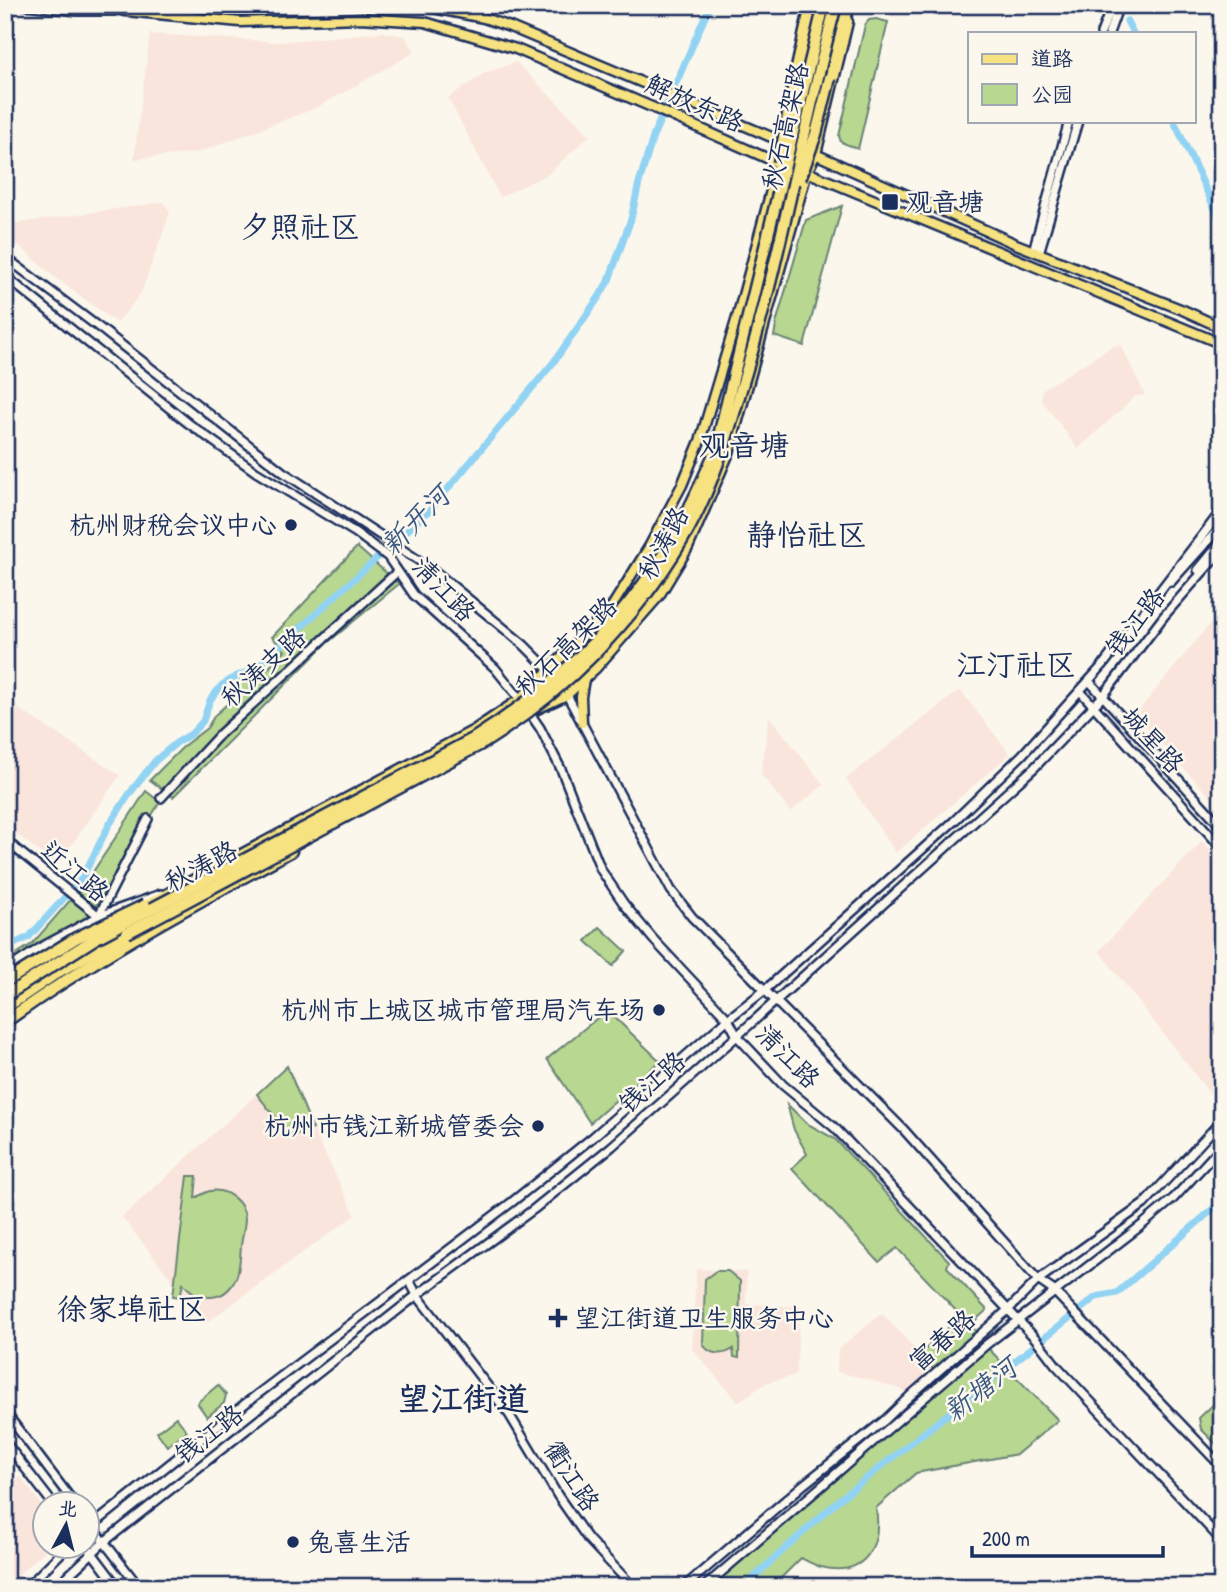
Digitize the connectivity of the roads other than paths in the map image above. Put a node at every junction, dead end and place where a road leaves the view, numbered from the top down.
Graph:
1 (25, 5) edge
2 (95, 5) edge
3 (205, 5) edge
4 (283, 5) edge
5 (418, 5) edge
6 (811, 5) edge
7 (817, 5) edge
8 (824, 5) edge
9 (836, 5) edge
10 (850, 5) edge
11 (1112, 5) edge
12 (1119, 5) edge
13 (126, 11) junction
14 (1101, 32) edge
15 (1108, 32) edge
16 (1069, 122) edge
17 (1078, 122) edge
18 (784, 142) junction
19 (816, 154) junction
20 (778, 163) junction
21 (807, 173) junction
22 (771, 219) junction
23 (786, 219) junction
24 (1036, 252) junction
25 (5, 257) edge
26 (5, 276) edge
27 (1222, 328) edge
28 (1222, 344) edge
29 (1222, 509) edge
30 (1222, 525) edge
31 (1222, 541) edge
32 (1222, 550) edge
33 (397, 572) junction
34 (1151, 604) junction
35 (1164, 616) junction
36 (550, 671) junction
37 (584, 679) junction
38 (1088, 681) junction
39 (1080, 691) junction
40 (567, 695) junction
41 (1103, 696) junction
42 (520, 699) junction
43 (1094, 706) junction
44 (529, 712) junction
45 (582, 723) junction
46 (404, 786) junction
47 (161, 797) dead end
48 (352, 803) junction
49 (148, 819) dead end
50 (1222, 827) edge
51 (5, 840) edge
52 (1222, 848) edge
53 (173, 889) junction
54 (99, 916) junction
55 (105, 926) junction
56 (112, 938) junction
57 (5, 971) edge
58 (5, 982) edge
59 (5, 989) edge
60 (765, 990) junction
61 (5, 996) edge
62 (775, 1000) junction
63 (5, 1008) edge
64 (728, 1018) junction
65 (5, 1022) edge
66 (737, 1036) junction
67 (1222, 1120) edge
68 (1222, 1146) edge
69 (408, 1280) junction
70 (1038, 1280) junction
71 (1054, 1291) junction
72 (417, 1295) junction
73 (1008, 1310) junction
74 (1018, 1320) junction
75 (5, 1412) edge
76 (5, 1442) edge
77 (1222, 1467) edge
78 (42, 1490) edge
79 (64, 1490) edge
80 (102, 1515) edge
81 (102, 1540) edge
82 (1222, 1541) edge
83 (104, 1542) junction
84 (54, 1560) edge
85 (79, 1560) edge
86 (97, 1560) edge
87 (27, 1587) edge
88 (56, 1587) edge
89 (118, 1587) edge
90 (139, 1587) edge
91 (633, 1587) edge
92 (684, 1587) edge
93 (704, 1587) edge

1 - 13 main road, 解放东路
2 - 13 main road, 解放东路
3 - 4 main road
5 - 18 main road, 解放东路
6 - 22 highway, bridge
7 - 18 main road, 秋涛路
8 - 22 highway, 秋石高架路, bridge
9 - 23 highway, 秋石高架路, bridge
10 - 19 main road, 秋涛路
10 - 23 highway, bridge
11 - 14 main road
12 - 15 main road
13 - 20 main road, 解放东路, bridge
16 - 24 main road
17 - 24 main road
18 - 19 main road, 解放东路
18 - 20 main road, 秋涛路
19 - 21 main road, 秋涛路
19 - 24 main road, 解放东路
20 - 21 main road, 解放东路
20 - 36 main road, 秋涛路
21 - 28 main road, 解放东路
21 - 37 main road, 秋涛路
22 - 48 highway, 秋石高架路, bridge
23 - 46 highway, 秋石高架路, bridge
24 - 27 main road, 解放东路
25 - 36 main road, 清江路
26 - 33 main road, 清江路
29 - 34 main road, 钱江路
30 - 34 main road
31 - 35 main road
32 - 35 main road, 钱江路
33 - 42 main road, 清江路
33 - 47 main road, 秋涛支路
34 - 38 main road, 钱江路
35 - 41 main road, 钱江路
36 - 40 main road, 清江路
36 - 42 main road, 秋涛路
37 - 40 main road, 秋涛路
37 - 45 main road
38 - 39 main road, 钱江路
38 - 41 main road, 城星路
39 - 43 main road, 城星路
39 - 60 main road, 钱江路
40 - 44 main road, 秋涛路
40 - 45 main road, 清江路
41 - 43 main road, 钱江路
41 - 50 main road, 城星路
42 - 44 main road, 清江路
42 - 53 main road, 秋涛路
43 - 52 main road, 城星路
43 - 62 main road, 钱江路
44 - 56 main road, 秋涛路
44 - 64 main road, 清江路
45 - 60 main road, 清江路
46 - 63 highway, 秋石高架路, bridge
46 - 65 highway, bridge
48 - 58 highway, bridge
48 - 61 highway, 秋石高架路, bridge
49 - 54 main road
51 - 54 main road, 近江路
53 - 54 main road
53 - 55 main road, 秋涛路
54 - 55 main road, 近江路
54 - 57 main road
55 - 56 main road, 近江路
55 - 59 main road, 秋涛路
56 - 63 main road, 秋涛路
60 - 62 main road, 清江路
60 - 64 main road, 钱江路
62 - 66 main road, 钱江路
62 - 70 main road, 清江路
64 - 66 main road, 清江路
64 - 69 main road, 钱江路
66 - 72 main road, 钱江路
66 - 73 main road, 清江路
67 - 70 main road, 富春路
68 - 71 main road, 富春路
69 - 72 main road, 衢江路
69 - 80 main road, 钱江路
70 - 71 main road, 清江路
70 - 73 main road, 富春路
71 - 74 main road, 富春路
71 - 77 main road, 清江路
72 - 83 main road, 钱江路
72 - 91 main road, 衢江路
73 - 74 main road, 清江路
73 - 92 main road, 富春路
74 - 82 main road, 清江路
74 - 93 main road, 富春路
75 - 79 main road
76 - 78 main road
81 - 83 main road
83 - 90 main road
84 - 87 main road
85 - 88 main road, 钱江路
86 - 89 main road

